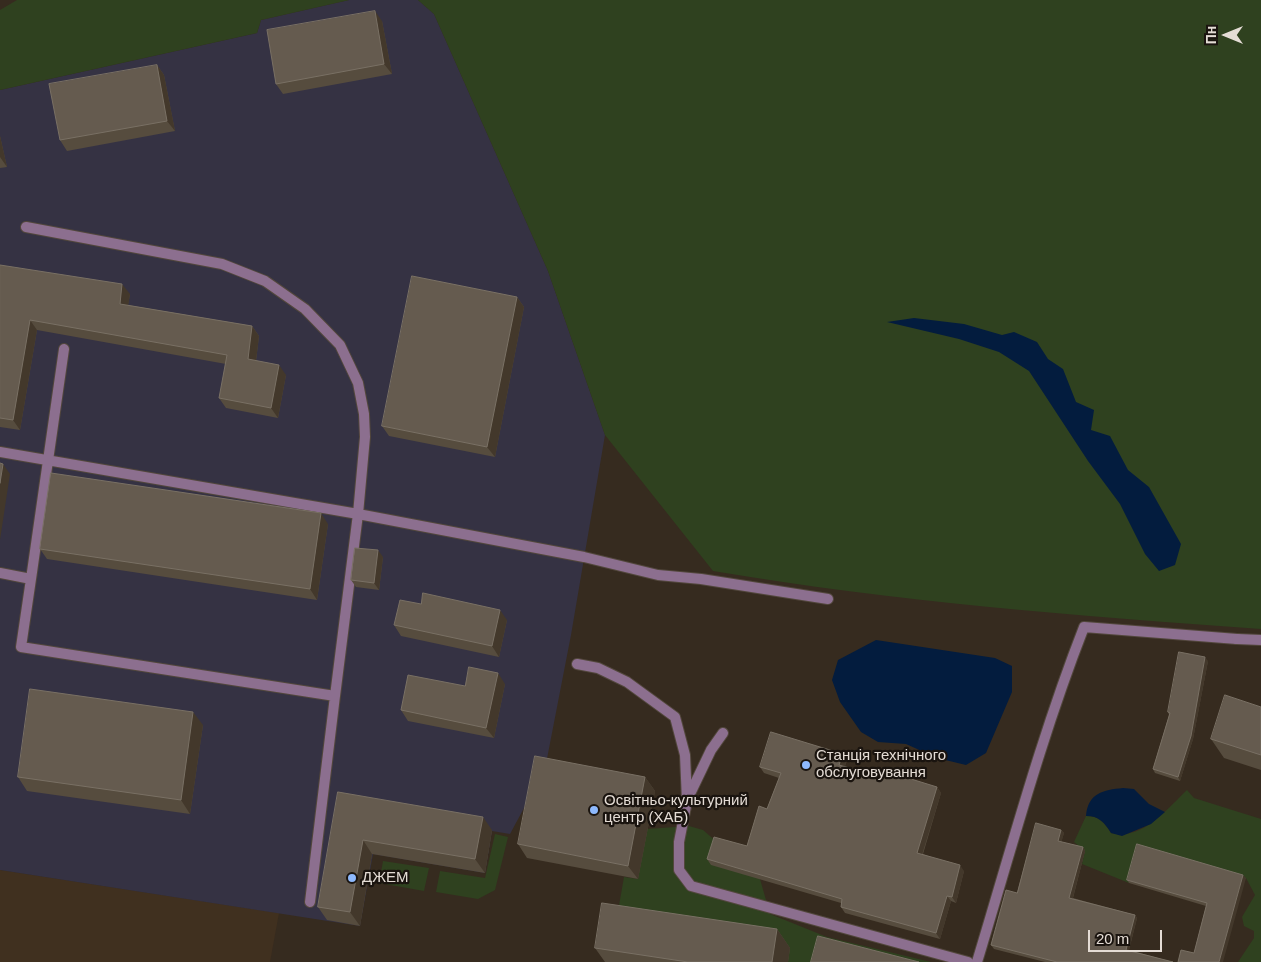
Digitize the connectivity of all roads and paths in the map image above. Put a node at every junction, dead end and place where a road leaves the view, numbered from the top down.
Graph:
1 (26, 227) dead end
2 (64, 349) dead end
3 (0, 452) edge
4 (358, 514) junction
5 (0, 573) edge
6 (31, 579) junction
7 (828, 599) dead end
8 (1261, 640) edge
9 (577, 664) dead end
10 (336, 696) junction
11 (723, 733) dead end
12 (687, 801) junction
13 (310, 902) dead end
14 (968, 962) edge
15 (977, 962) edge

1 - 4 street
2 - 6 street
3 - 4 street
4 - 7 street
4 - 10 street
5 - 6 street
6 - 10 street
8 - 15 street
9 - 12 street
10 - 13 street
11 - 12 street
12 - 14 street

